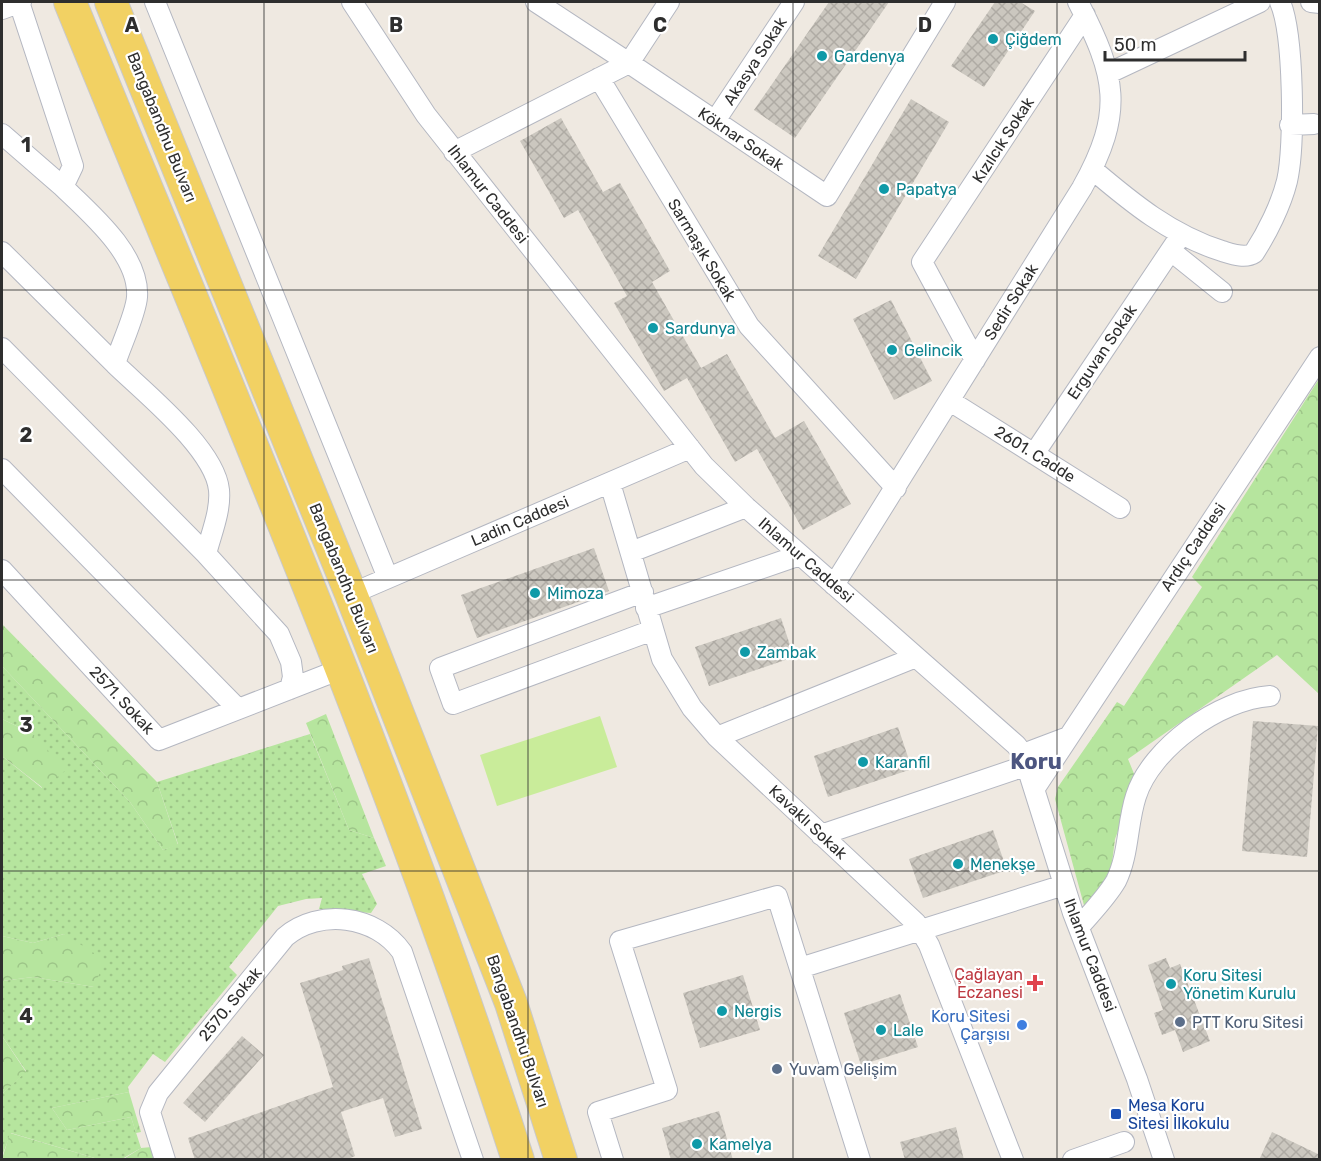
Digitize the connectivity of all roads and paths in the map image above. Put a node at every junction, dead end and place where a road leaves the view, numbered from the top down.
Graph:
1 (20, 2) edge
2 (70, 2) edge
3 (111, 2) edge
4 (155, 2) edge
5 (352, 2) edge
6 (536, 2) edge
7 (669, 2) edge
8 (794, 2) edge
9 (945, 2) edge
10 (1260, 2) edge
11 (1280, 2) edge
12 (1311, 2) edge
13 (1320, 3) edge
14 (1082, 8) edge
15 (2, 9) edge
16 (629, 63) junction
17 (1109, 73) junction
18 (599, 78) junction
19 (715, 121) junction
20 (1314, 124) dead end
21 (1290, 125) junction
22 (2, 134) edge
23 (454, 152) junction
24 (1092, 170) junction
25 (63, 187) junction
26 (1176, 243) junction
27 (2, 252) edge
28 (1222, 292) dead end
29 (2, 348) edge
30 (1320, 357) edge
31 (975, 360) junction
32 (115, 364) junction
33 (950, 401) junction
34 (690, 448) junction
35 (1034, 453) junction
36 (2, 470) edge
37 (610, 483) junction
38 (896, 488) junction
39 (746, 507) junction
40 (1120, 508) dead end
41 (631, 552) junction
42 (206, 554) junction
43 (800, 555) junction
44 (2, 570) edge
45 (388, 578) junction
46 (834, 585) junction
47 (351, 594) junction
48 (644, 600) junction
49 (653, 630) junction
50 (916, 657) junction
51 (341, 669) junction
52 (290, 689) junction
53 (1270, 696) dead end
54 (238, 709) junction
55 (717, 737) junction
56 (1068, 737) junction
57 (1026, 759) junction
58 (1035, 788) junction
59 (821, 834) junction
60 (1064, 885) junction
61 (1079, 927) junction
62 (920, 930) junction
63 (800, 968) junction
64 (1124, 1142) dead end
65 (165, 1160) edge
66 (473, 1160) edge
67 (518, 1160) edge
68 (561, 1160) edge
69 (613, 1160) edge
70 (860, 1160) edge
71 (1013, 1160) edge
72 (1074, 1160) edge
73 (1164, 1160) edge

1 - 15 street
1 - 25 street
2 - 51 main road
3 - 47 main road, Bangabandhu Bulvarı
4 - 45 street
5 - 23 street, Ihlamur Caddesi
6 - 16 street, Köknar Sokak
7 - 16 street
8 - 19 street, Akasya Sokak
9 - 19 street, Köknar Sokak
10 - 17 street
11 - 21 street
12 - 13 street
14 - 17 street, Sedir Sokak
14 - 31 street, Kızılcık Sokak
16 - 18 street
16 - 19 street, Köknar Sokak
17 - 24 street, Sedir Sokak
18 - 23 street
18 - 38 street, Sarmaşık Sokak
20 - 21 street
21 - 26 street
22 - 25 street
23 - 34 street, Ihlamur Caddesi
24 - 26 street
24 - 31 street, Sedir Sokak
25 - 32 street
26 - 28 street
26 - 35 street, Erguvan Sokak
27 - 32 street
29 - 42 street
30 - 56 street, Ardıç Caddesi
31 - 33 street, Sedir Sokak
32 - 42 street
33 - 35 street, 2601. Cadde
33 - 38 street, Sedir Sokak
34 - 37 street, Ladin Caddesi
34 - 39 street, Ihlamur Caddesi
35 - 40 street, 2601. Cadde
36 - 54 street
37 - 41 street, Kavaklı Sokak
37 - 45 street, Ladin Caddesi
38 - 46 street, Sedir Sokak
39 - 41 street
39 - 43 street, Ihlamur Caddesi
41 - 48 street, Kavaklı Sokak
42 - 52 street
43 - 46 street, Ihlamur Caddesi
43 - 48 street
44 - 54 street, 2571. Sokak
45 - 47 street, Ladin Caddesi
46 - 50 street, Ihlamur Caddesi
47 - 68 main road, Bangabandhu Bulvarı
48 - 49 street, Kavaklı Sokak
48 - 49 street
49 - 55 street, Kavaklı Sokak
50 - 55 street
50 - 57 street, Ihlamur Caddesi
51 - 52 street, 2571. Sokak
51 - 67 main road
52 - 54 street, 2571. Sokak
53 - 61 street
55 - 59 street, Kavaklı Sokak
56 - 57 street
56 - 58 street, Ardıç Caddesi
57 - 58 street, Ihlamur Caddesi
57 - 59 street
58 - 60 street, Ihlamur Caddesi
59 - 62 street, Kavaklı Sokak
60 - 61 street, Ihlamur Caddesi
60 - 62 street
61 - 73 street, Ihlamur Caddesi
62 - 63 street
62 - 71 street, Kavaklı Sokak
63 - 69 street
63 - 70 street
64 - 72 street
65 - 66 street, 2570. Sokak

